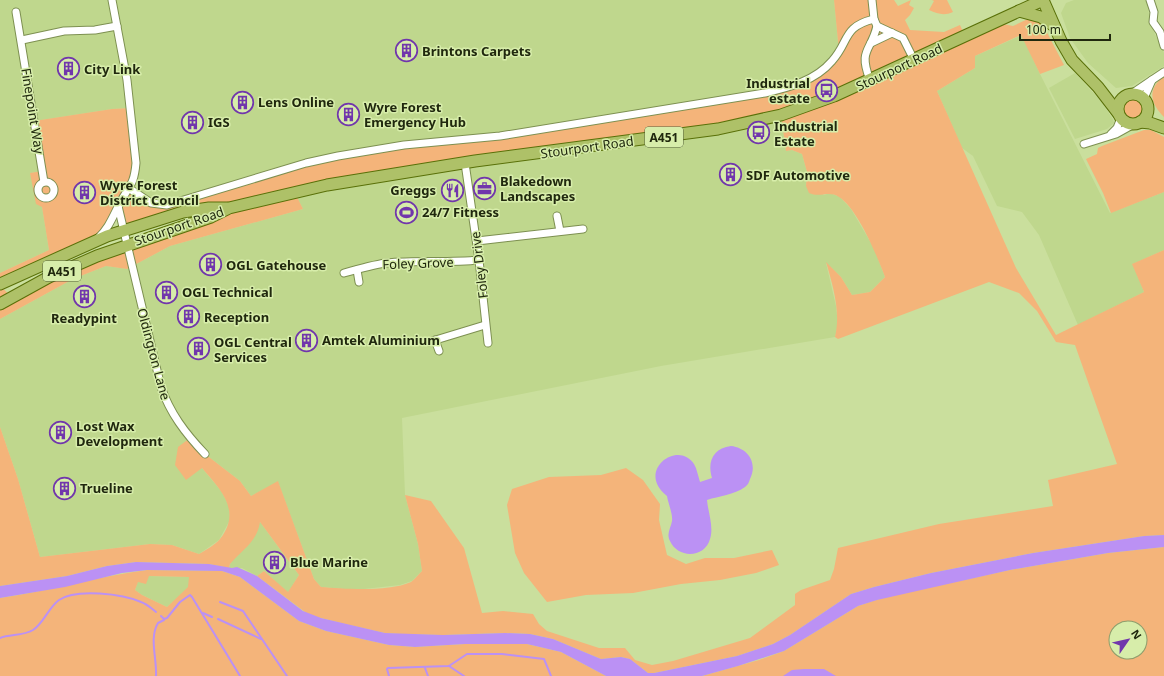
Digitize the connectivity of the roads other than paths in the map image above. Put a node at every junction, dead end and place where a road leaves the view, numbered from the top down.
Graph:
1 (112, 0) edge
2 (872, 0) edge
3 (1043, 0) edge
4 (1150, 0) edge
5 (1019, 11) junction
6 (16, 12) dead end
7 (875, 23) junction
8 (117, 26) junction
9 (1055, 26) junction
10 (892, 33) junction
11 (22, 40) junction
12 (871, 43) junction
13 (1164, 46) edge
14 (914, 60) junction
15 (1164, 72) edge
16 (870, 80) junction
17 (1152, 80) junction
18 (1098, 86) junction
19 (1127, 96) junction
20 (1146, 104) junction
21 (1120, 116) junction
22 (1137, 123) junction
23 (1164, 125) edge
24 (1164, 128) edge
25 (1109, 135) junction
26 (1084, 144) dead end
27 (465, 163) junction
28 (44, 182) dead end
29 (130, 189) junction
30 (118, 206) junction
31 (229, 208) junction
32 (557, 216) dead end
33 (583, 229) dead end
34 (125, 230) junction
35 (560, 231) junction
36 (95, 240) junction
37 (477, 241) junction
38 (128, 244) junction
39 (479, 260) junction
40 (357, 270) junction
41 (344, 273) dead end
42 (360, 282) dead end
43 (0, 284) edge
44 (0, 304) edge
45 (485, 325) junction
46 (488, 343) dead end
47 (439, 351) dead end
48 (205, 454) dead end

1 - 8 street
2 - 7 street
3 - 5 main road, Stourport Road / A451
3 - 9 main road
4 - 13 street
5 - 9 main road
5 - 14 main road, Stourport Road / A451
6 - 11 street, Finepoint Way
7 - 10 street
7 - 12 street
7 - 29 street
8 - 11 street
8 - 29 street
9 - 18 main road
10 - 12 street
10 - 14 street
11 - 28 street, Finepoint Way
12 - 16 street
14 - 16 main road, Stourport Road / A451
15 - 17 street
16 - 27 main road, Stourport Road / A451
17 - 19 street
17 - 20 street
18 - 19 main road
18 - 21 main road
19 - 20 main road
19 - 21 main road
20 - 22 main road
20 - 23 main road
21 - 22 main road
21 - 25 street
22 - 24 main road
22 - 25 street
25 - 26 street
27 - 31 main road, Stourport Road / A451
27 - 37 street, Foley Drive
29 - 30 street
30 - 34 street, Oldington Lane
30 - 36 street
31 - 34 main road, Stourport Road / A451
31 - 38 main road, Stourport Road / A451
32 - 35 street
33 - 35 street
34 - 36 main road, A451
34 - 38 street, Oldington Lane
35 - 37 street
36 - 43 main road, A451
37 - 39 street, Foley Drive
38 - 44 main road, A451
38 - 48 street, Oldington Lane
39 - 40 street, Foley Grove
39 - 45 street, Foley Drive
40 - 41 street, Foley Grove
40 - 42 street
45 - 46 street, Foley Drive
45 - 47 street

